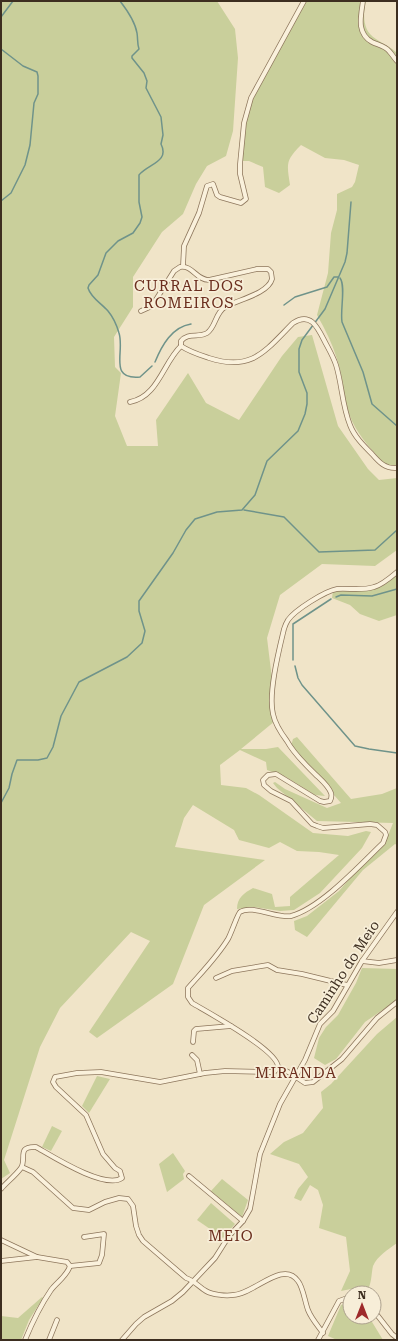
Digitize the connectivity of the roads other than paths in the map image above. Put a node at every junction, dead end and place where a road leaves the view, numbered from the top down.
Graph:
1 (304, 1) edge
2 (363, 1) edge
3 (397, 61) edge
4 (183, 266) junction
5 (141, 311) dead end
6 (181, 346) junction
7 (130, 402) dead end
8 (397, 468) edge
9 (397, 572) edge
10 (397, 912) edge
11 (397, 960) edge
12 (362, 961) junction
13 (216, 978) dead end
14 (347, 985) junction
15 (397, 1002) edge
16 (232, 1025) junction
17 (192, 1042) dead end
18 (192, 1055) dead end
19 (278, 1067) junction
20 (200, 1074) junction
21 (295, 1076) junction
22 (22, 1167) junction
23 (189, 1176) dead end
24 (1, 1189) edge
25 (243, 1221) junction
26 (84, 1237) dead end
27 (1, 1240) edge
28 (37, 1257) junction
29 (1, 1261) edge
30 (70, 1266) junction
31 (193, 1280) junction
32 (342, 1300) edge
33 (57, 1320) dead end
34 (382, 1321) edge
35 (323, 1333) junction
36 (397, 1338) edge
37 (25, 1340) edge
38 (49, 1340) edge
39 (122, 1340) edge
40 (318, 1340) edge

1 - 4 street
2 - 3 street
4 - 5 street
4 - 6 street
6 - 7 street
6 - 8 street
9 - 16 street
10 - 12 street, Caminho do Meio
11 - 12 street
12 - 14 street, Caminho do Meio
13 - 14 street
14 - 21 street, Caminho do Meio
15 - 21 street
16 - 17 street
16 - 19 street
18 - 20 street
19 - 20 street
19 - 21 street
20 - 22 street
21 - 25 street, Caminho do Meio
22 - 24 street
22 - 31 street
23 - 25 street
25 - 31 street, Caminho do Meio
26 - 30 street
27 - 28 street
28 - 29 street
28 - 30 street
30 - 37 street
31 - 35 street
31 - 39 street, Caminho do Meio
32 - 35 street
33 - 38 street
34 - 36 street
35 - 40 street

